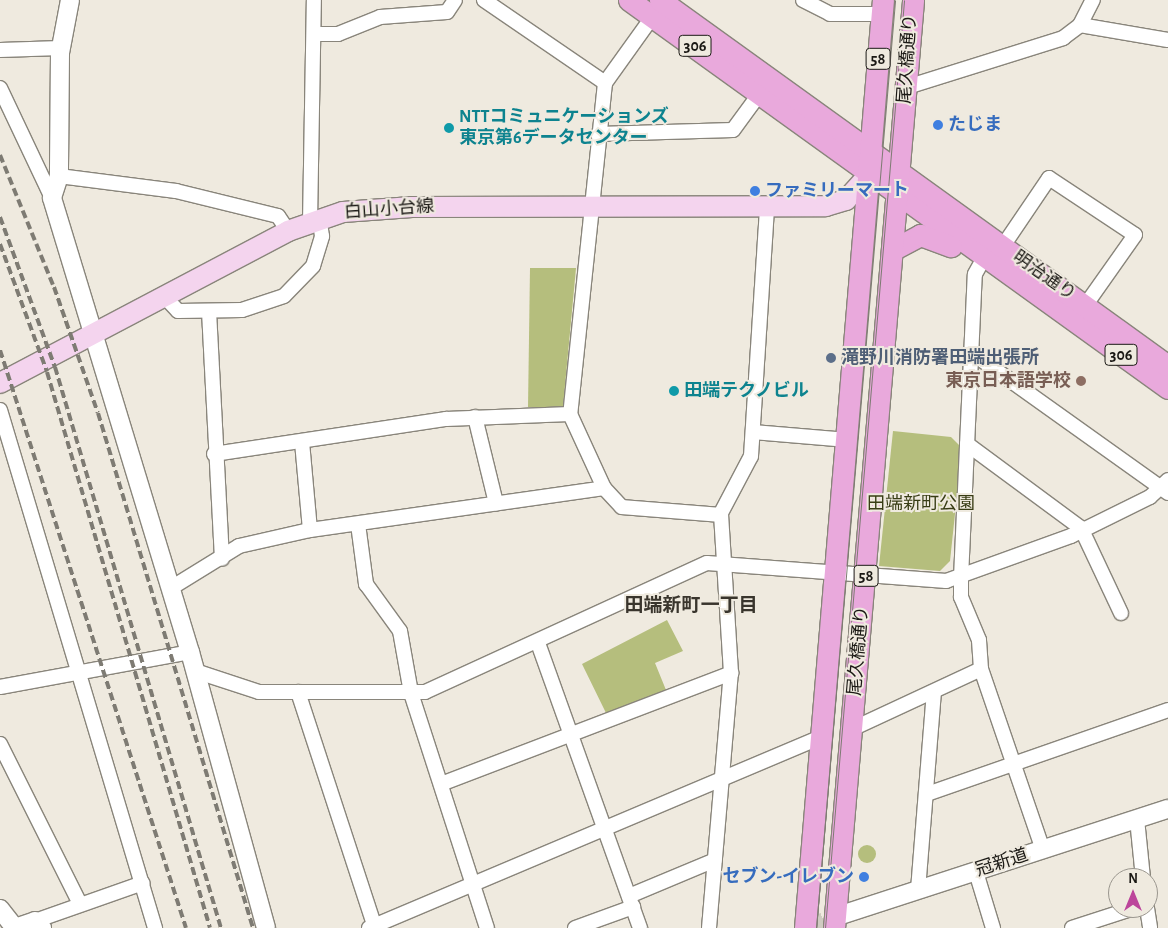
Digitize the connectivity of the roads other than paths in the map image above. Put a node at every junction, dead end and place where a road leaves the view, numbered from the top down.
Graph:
1 (70, 0) edge
2 (314, 0) edge
3 (455, 0) edge
4 (484, 0) edge
5 (629, 0) edge
6 (803, 0) edge
7 (913, 0) edge
8 (1093, 0) edge
9 (660, 5) edge
10 (882, 7) edge
11 (1080, 25) junction
12 (316, 34) junction
13 (1168, 40) edge
14 (61, 48) junction
15 (0, 50) edge
16 (606, 83) junction
17 (765, 86) junction
18 (907, 87) junction
19 (0, 88) edge
20 (903, 127) junction
21 (598, 134) junction
22 (874, 162) junction
23 (899, 173) junction
24 (59, 176) junction
25 (897, 196) junction
26 (52, 198) junction
27 (589, 207) junction
28 (767, 207) junction
29 (314, 220) junction
30 (288, 231) junction
31 (1003, 246) junction
32 (894, 249) junction
33 (982, 256) junction
34 (163, 295) junction
35 (208, 311) junction
36 (1080, 313) junction
37 (94, 333) junction
38 (972, 353) junction
39 (1168, 366) edge
40 (0, 383) edge
41 (1168, 388) edge
42 (0, 410) edge
43 (570, 414) junction
44 (475, 417) junction
45 (754, 432) junction
46 (847, 440) junction
47 (302, 442) junction
48 (967, 444) junction
49 (214, 454) junction
50 (1166, 487) edge
51 (604, 488) junction
52 (496, 503) junction
53 (721, 515) junction
54 (358, 524) junction
55 (1081, 528) junction
56 (310, 530) junction
57 (222, 560) junction
58 (724, 562) junction
59 (836, 569) junction
60 (866, 573) junction
61 (961, 578) junction
62 (171, 588) junction
63 (1120, 614) dead end
64 (538, 643) junction
65 (190, 652) junction
66 (981, 669) junction
67 (195, 671) junction
68 (731, 673) junction
69 (79, 675) junction
70 (0, 687) edge
71 (298, 692) junction
72 (411, 693) junction
73 (934, 693) junction
74 (1168, 710) edge
75 (852, 729) junction
76 (572, 734) junction
77 (822, 737) junction
78 (0, 744) edge
79 (1014, 765) junction
80 (722, 781) junction
81 (441, 784) junction
82 (926, 794) junction
83 (1168, 809) edge
84 (1138, 819) junction
85 (607, 830) junction
86 (1042, 850) junction
87 (715, 860) junction
88 (1142, 868) edge
89 (976, 872) junction
90 (143, 882) junction
91 (475, 886) junction
92 (918, 890) junction
93 (631, 901) junction
94 (80, 904) junction
95 (1108, 916) edge
96 (10, 921) edge
97 (835, 923) edge
98 (38, 924) edge
99 (371, 927) edge
100 (156, 928) edge
101 (266, 928) edge
102 (487, 928) edge
103 (575, 928) edge
104 (640, 928) edge
105 (710, 928) edge
106 (805, 928) edge
107 (993, 928) edge
108 (1072, 928) edge

1 - 14 street
2 - 12 street
3 - 12 street
4 - 16 street
5 - 9 main road, 306
6 - 10 street
7 - 18 main road, 尾久橋通り / 58
8 - 11 street
9 - 16 street
9 - 17 main road, 306
10 - 22 main road, 尾久橋通り / 58
11 - 13 street
11 - 18 street
12 - 29 street
14 - 15 street
14 - 24 street
16 - 21 street
17 - 21 street
17 - 22 main road, 306
17 - 22 main road, 306
18 - 20 main road, 尾久橋通り / 58
19 - 26 street
20 - 22 main road, 白山小台線
20 - 23 main road, 58
21 - 27 street
22 - 23 main road, 306
22 - 25 main road, 306
22 - 28 main road, 白山小台線
22 - 46 main road, 尾久橋通り / 58
23 - 25 main road, 58
23 - 31 main road, 明治通り / 306
24 - 26 street
24 - 30 street
25 - 32 main road, 尾久橋通り / 58
25 - 33 main road, 明治通り / 306
26 - 37 street
27 - 28 main road, 白山小台線
27 - 29 main road, 白山小台線
27 - 43 street
28 - 45 street
29 - 30 main road, 白山小台線
29 - 35 street
30 - 34 main road, 白山小台線
31 - 33 street
31 - 36 main road, 明治通り / 306
31 - 36 street
32 - 33 main road
32 - 60 main road, 尾久橋通り / 58
33 - 36 main road, 明治通り / 306
33 - 38 street
34 - 35 street
34 - 37 main road, 白山小台線
35 - 49 street
36 - 39 main road, 明治通り / 306
36 - 41 main road, 明治通り / 306
37 - 40 main road, 白山小台線
37 - 62 street
38 - 48 street
38 - 50 street
42 - 69 street
43 - 44 street
43 - 51 street
44 - 47 street
44 - 52 street
45 - 46 street
45 - 53 street
46 - 59 main road, 尾久橋通り / 58
47 - 49 street
47 - 56 street
48 - 55 street
48 - 61 street
49 - 57 street
50 - 55 street
51 - 52 street
51 - 53 street
52 - 54 street
53 - 58 street
54 - 56 street
54 - 72 street
55 - 61 street
55 - 63 street
56 - 57 street
57 - 62 street
58 - 59 street
58 - 64 street
58 - 68 street
59 - 60 street
59 - 77 main road, 尾久橋通り / 58
60 - 61 street
60 - 75 main road, 尾久橋通り / 58
61 - 66 street
62 - 65 street
64 - 72 street
64 - 76 street
65 - 67 street
65 - 69 street
66 - 73 street
66 - 79 street
67 - 71 street
67 - 101 street
68 - 76 street
68 - 80 street
69 - 70 street
69 - 90 street
71 - 72 street
71 - 99 street
72 - 81 street
73 - 75 street
73 - 82 street
74 - 79 street
75 - 97 main road, 尾久橋通り / 58
76 - 81 street
76 - 85 street
77 - 80 street
77 - 106 main road, 尾久橋通り / 58
78 - 94 street
79 - 82 street
79 - 86 street
80 - 85 street
80 - 87 street
81 - 91 street
82 - 92 street
83 - 84 street, 冠新道
84 - 86 street, 冠新道
84 - 88 street
85 - 91 street
85 - 93 street
86 - 89 street, 冠新道
87 - 93 street
87 - 105 street
89 - 92 street, 冠新道
89 - 107 street
90 - 94 street
90 - 100 street
91 - 99 street
91 - 102 street
92 - 97 street, 冠新道
93 - 103 street
93 - 104 street
94 - 98 street
95 - 108 street
96 - 98 street

